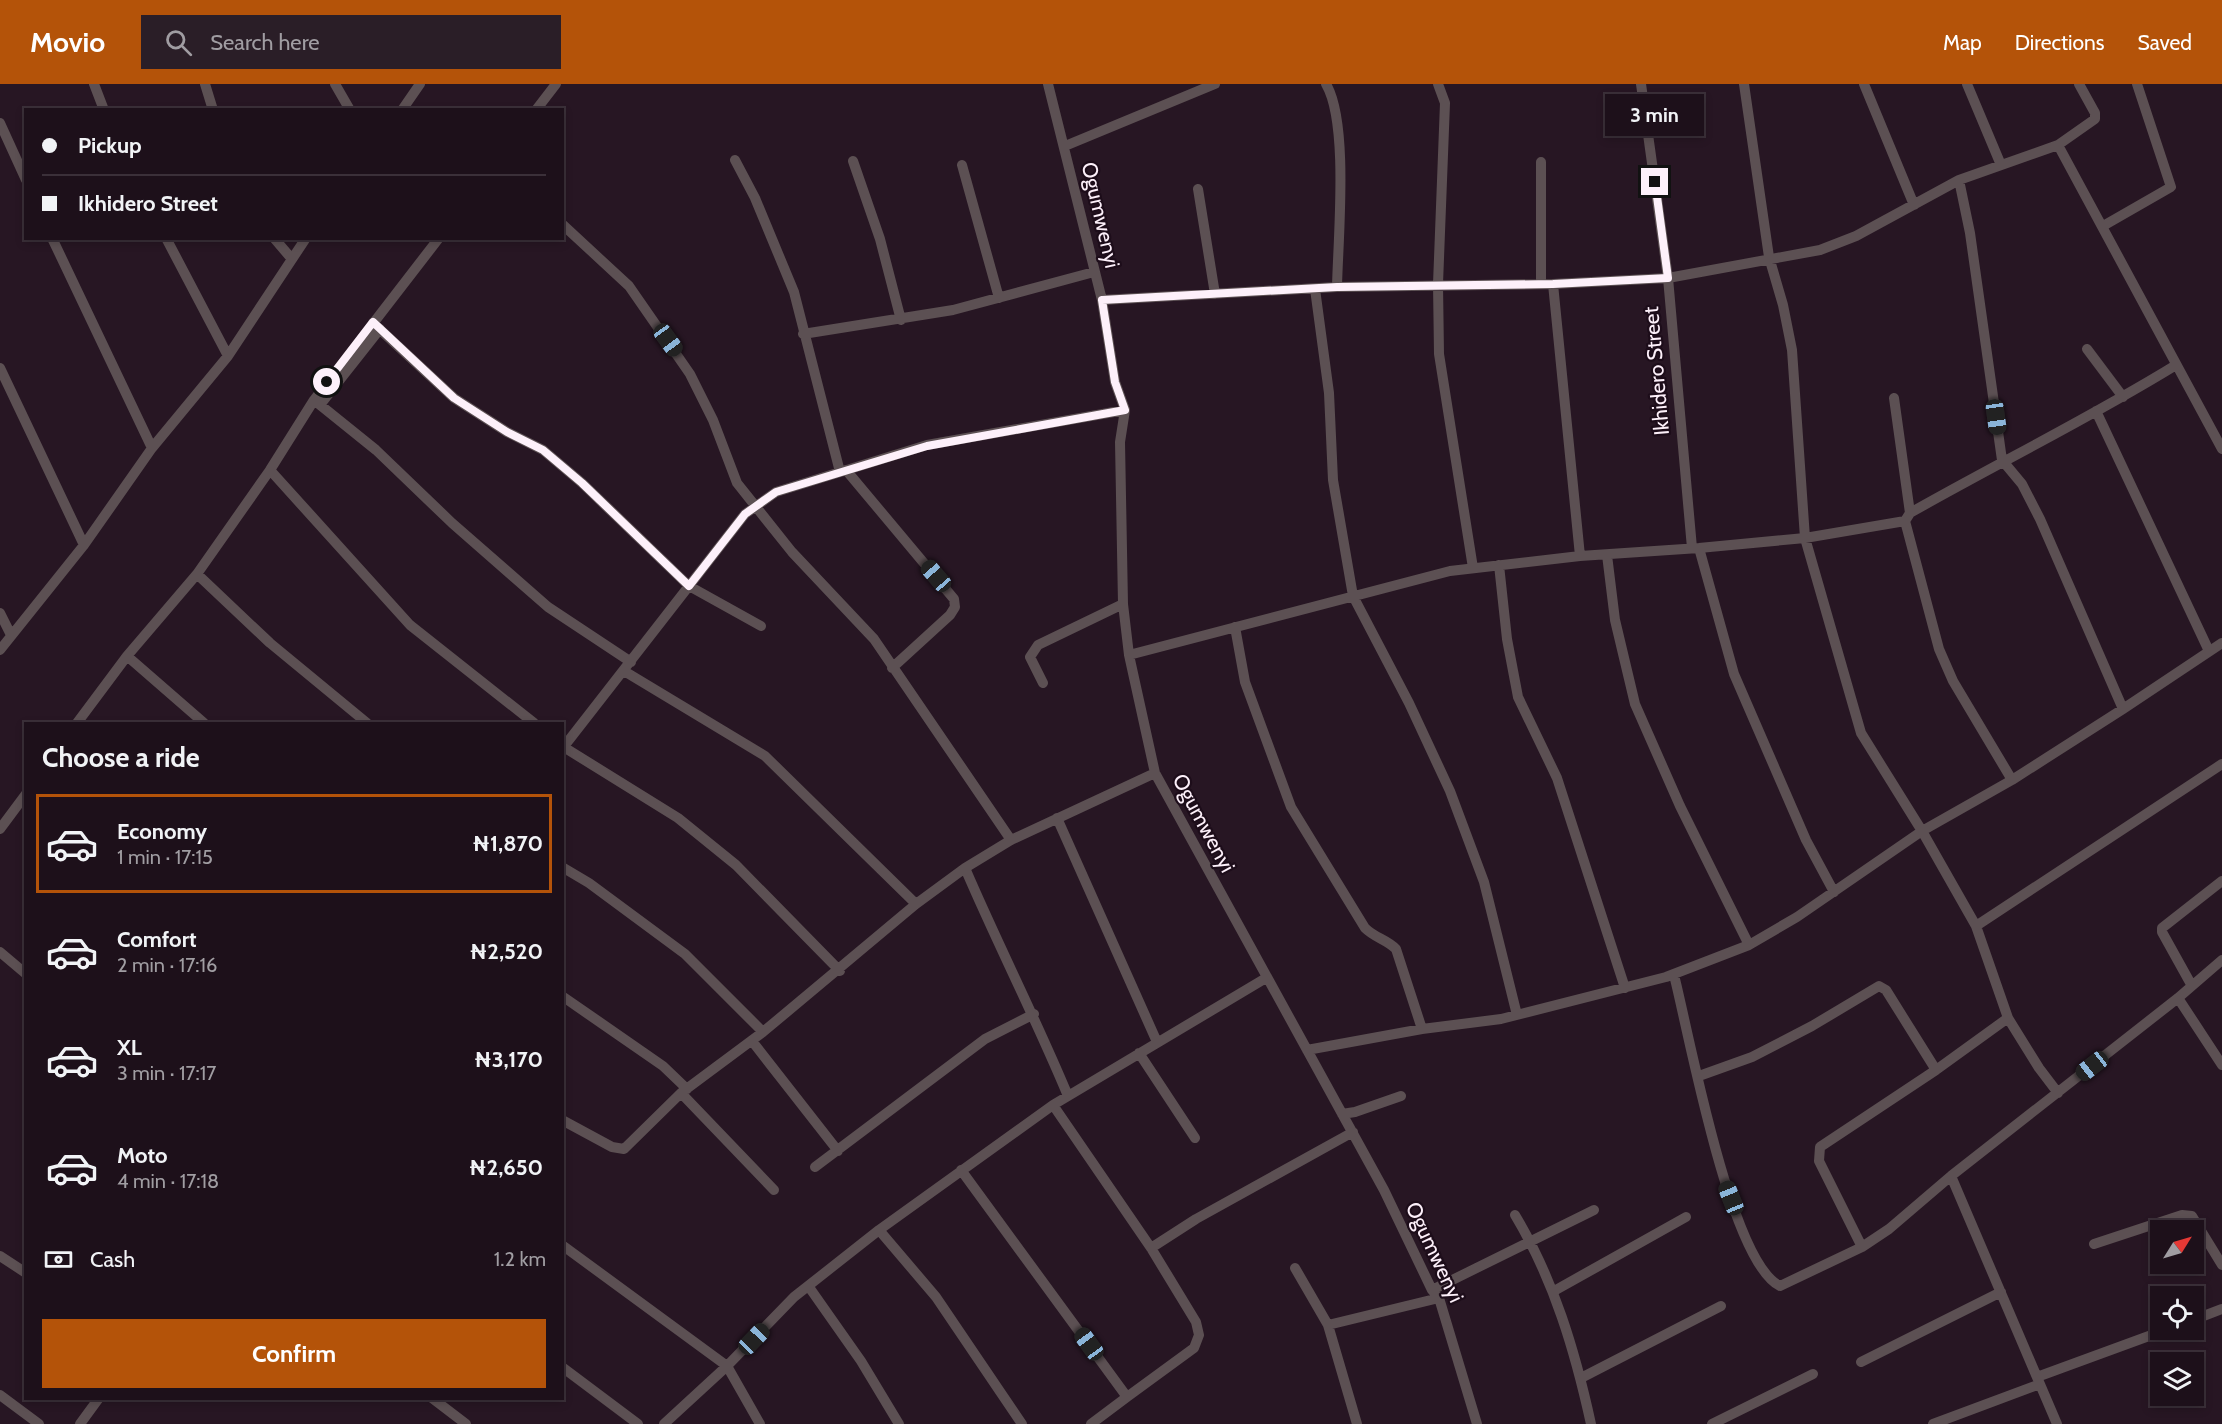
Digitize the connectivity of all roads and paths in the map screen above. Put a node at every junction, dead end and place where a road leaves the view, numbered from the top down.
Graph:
1 (94, 84) edge
2 (205, 84) edge
3 (335, 84) edge
4 (420, 84) edge
5 (556, 84) edge
6 (1048, 84) edge
7 (1215, 84) edge
8 (1326, 84) edge
9 (1438, 84) edge
10 (1641, 84) edge
11 (1744, 84) edge
12 (1864, 84) edge
13 (1967, 84) edge
14 (2079, 84) edge
15 (2137, 84) edge
16 (103, 108) edge
17 (212, 108) edge
18 (349, 108) edge
19 (403, 108) edge
20 (538, 108) edge
21 (0, 123) edge
22 (2058, 145) junction
23 (1065, 146) junction
24 (735, 160) dead end
25 (853, 161) dead end
26 (1541, 162) dead end
27 (962, 165) dead end
28 (2001, 165) junction
29 (24, 176) edge
30 (1959, 180) junction
31 (1198, 189) dead end
32 (1914, 205) junction
33 (2103, 225) junction
34 (564, 226) edge
35 (53, 240) edge
36 (167, 240) edge
37 (276, 240) edge
38 (304, 240) edge
39 (438, 240) edge
40 (1769, 257) junction
41 (291, 258) junction
42 (1094, 272) junction
43 (1668, 278) junction
44 (1438, 284) junction
45 (1547, 284) junction
46 (1337, 287) junction
47 (1315, 289) junction
48 (1215, 294) junction
49 (999, 298) junction
50 (1102, 300) junction
51 (902, 320) junction
52 (376, 326) junction
53 (803, 334) junction
54 (2087, 349) dead end
55 (228, 356) junction
56 (2176, 365) junction
57 (0, 368) edge
58 (1894, 398) dead end
59 (2123, 398) junction
60 (317, 402) junction
61 (1125, 410) junction
62 (2096, 411) junction
63 (152, 448) junction
64 (2222, 449) edge
65 (2002, 460) junction
66 (270, 470) junction
67 (843, 471) junction
68 (754, 506) junction
69 (1908, 517) junction
70 (1805, 538) junction
71 (84, 545) junction
72 (1695, 548) junction
73 (1580, 555) junction
74 (1607, 555) junction
75 (1499, 565) junction
76 (1473, 568) junction
77 (196, 574) junction
78 (689, 586) junction
79 (1353, 597) junction
80 (1123, 604) junction
81 (0, 613) edge
82 (762, 626) dead end
83 (1235, 627) junction
84 (11, 635) junction
85 (2222, 643) edge
86 (0, 650) edge
87 (2209, 651) junction
88 (1129, 655) junction
89 (127, 656) junction
90 (628, 666) junction
91 (892, 668) junction
92 (1043, 683) dead end
93 (2124, 709) junction
94 (79, 722) edge
95 (203, 722) edge
96 (366, 722) edge
97 (533, 722) edge
98 (564, 746) edge
99 (564, 748) edge
100 (2222, 764) edge
101 (1155, 773) junction
102 (2012, 780) junction
103 (24, 797) edge
104 (1057, 818) junction
105 (0, 829) edge
106 (1923, 831) junction
107 (1011, 840) junction
108 (564, 868) edge
109 (965, 868) junction
110 (2222, 881) edge
111 (1834, 892) junction
112 (916, 904) junction
113 (1976, 926) junction
114 (1749, 945) junction
115 (0, 952) edge
116 (2222, 960) edge
117 (840, 971) junction
118 (24, 972) edge
119 (1674, 975) junction
120 (1266, 978) junction
121 (2192, 986) junction
122 (1625, 988) junction
123 (564, 997) edge
124 (2178, 998) junction
125 (1034, 1014) junction
126 (1517, 1015) junction
127 (2008, 1018) junction
128 (1422, 1029) junction
129 (763, 1032) junction
130 (752, 1041) junction
131 (1157, 1042) junction
132 (1307, 1050) junction
133 (1139, 1053) junction
134 (2222, 1065) edge
135 (1936, 1070) junction
136 (1699, 1076) junction
137 (684, 1091) junction
138 (2058, 1093) junction
139 (1068, 1096) junction
140 (1401, 1096) dead end
141 (1053, 1105) junction
142 (1342, 1114) junction
143 (564, 1121) edge
144 (1353, 1132) junction
145 (1195, 1138) dead end
146 (838, 1151) junction
147 (815, 1167) dead end
148 (961, 1170) junction
149 (1951, 1176) junction
150 (774, 1190) dead end
151 (1593, 1210) dead end
152 (1515, 1215) dead end
153 (1686, 1217) dead end
154 (879, 1230) junction
155 (1531, 1242) junction
156 (2094, 1244) dead end
157 (564, 1246) edge
158 (1862, 1247) junction
159 (1151, 1248) junction
160 (0, 1256) edge
161 (2222, 1265) edge
162 (1295, 1268) dead end
163 (24, 1273) edge
164 (809, 1287) junction
165 (1554, 1291) junction
166 (2001, 1292) junction
167 (1435, 1294) junction
168 (1722, 1306) dead end
169 (2222, 1309) edge
170 (2204, 1316) edge
171 (1328, 1325) junction
172 (2150, 1336) edge
173 (1861, 1362) dead end
174 (727, 1366) junction
175 (564, 1368) edge
176 (1813, 1374) dead end
177 (1581, 1378) junction
178 (2038, 1381) junction
179 (0, 1395) edge
180 (1127, 1397) junction
181 (98, 1400) edge
182 (435, 1400) edge
183 (39, 1424) edge
184 (80, 1424) edge
185 (466, 1424) edge
186 (638, 1424) edge
187 (664, 1424) edge
188 (760, 1424) edge
189 (899, 1424) edge
190 (1022, 1424) edge
191 (1091, 1424) edge
192 (1357, 1424) edge
193 (1477, 1424) edge
194 (1591, 1424) edge
195 (1712, 1424) edge
196 (1933, 1424) edge
197 (2057, 1424) edge

1 - 16 street
2 - 17 street
3 - 18 street
4 - 19 street
5 - 20 street
6 - 23 street, Ogumwenyi
7 - 23 street
8 - 46 street
9 - 44 street
10 - 43 street, Ikhidero Street
11 - 40 street
12 - 32 street
13 - 28 street
14 - 22 street
15 - 33 street
21 - 29 street
22 - 28 street
22 - 33 street
23 - 42 street, Ogumwenyi
24 - 53 street
25 - 51 street
26 - 45 street
27 - 49 street
28 - 30 street
30 - 32 street
30 - 65 street
31 - 48 street
32 - 40 street
33 - 56 street
34 - 68 street
35 - 63 street
36 - 55 street
37 - 41 street
38 - 41 street
39 - 52 street
40 - 43 street
40 - 70 street
41 - 55 street
42 - 49 street
42 - 50 street, Ogumwenyi
43 - 45 street
43 - 72 street, Ikhidero Street
44 - 45 street
44 - 46 street
44 - 76 street
45 - 73 street
46 - 47 street
47 - 48 street
47 - 79 street
48 - 50 street
49 - 51 street
50 - 61 street, Ogumwenyi
51 - 53 street
52 - 60 street
52 - 78 street
53 - 67 street
54 - 59 street
55 - 63 street
56 - 59 street
56 - 64 street
57 - 71 street
58 - 69 street
59 - 62 street
60 - 66 street
60 - 90 street
61 - 67 street
61 - 80 street, Ogumwenyi
62 - 65 street
62 - 87 street
63 - 71 street
65 - 69 street
65 - 93 street
66 - 77 street
66 - 97 street
67 - 68 street
67 - 91 street
68 - 78 street
68 - 91 street
69 - 70 street
69 - 102 street
70 - 72 street
70 - 106 street
71 - 84 street
72 - 74 street
72 - 111 street, Ikhidero Street
73 - 74 street
73 - 75 street
74 - 114 street
75 - 76 street
75 - 122 street
76 - 79 street
77 - 89 street
77 - 96 street
78 - 82 street
78 - 90 street
79 - 83 street
79 - 126 street
80 - 88 street, Ogumwenyi
80 - 92 street
81 - 84 street
83 - 88 street
83 - 128 street
84 - 86 street
85 - 87 street
87 - 93 street
88 - 101 street, Ogumwenyi
89 - 94 street
89 - 95 street
90 - 98 street
90 - 112 street
91 - 107 street
93 - 102 street
99 - 117 street
100 - 113 street
101 - 104 street
101 - 120 street, Ogumwenyi
102 - 106 street
103 - 105 street
104 - 107 street
104 - 131 street
106 - 111 street
106 - 113 street
107 - 109 street
108 - 129 street
109 - 112 street
109 - 125 street
110 - 121 street
111 - 114 street
112 - 117 street
113 - 127 street
114 - 119 street
115 - 118 street
116 - 121 street
117 - 129 street
119 - 122 street
119 - 136 street
120 - 131 street
120 - 132 street, Ogumwenyi
121 - 124 street
122 - 126 street
123 - 137 street
124 - 134 street
124 - 138 street
125 - 139 street
125 - 146 street
126 - 128 street
127 - 135 street
127 - 138 street
128 - 132 street
129 - 130 street
130 - 137 street
130 - 146 street
131 - 133 street
132 - 142 street, Ogumwenyi
133 - 139 street
133 - 145 street
135 - 136 street
135 - 158 street
136 - 158 street
137 - 143 street
137 - 150 street
138 - 149 street
139 - 141 street
140 - 142 street
141 - 148 street
141 - 159 street
142 - 144 street, Ogumwenyi
144 - 159 street
144 - 167 street, Ogumwenyi
146 - 147 street
148 - 154 street
148 - 180 street
149 - 158 street
149 - 166 street
151 - 155 street
152 - 155 street
153 - 165 street
154 - 164 street
154 - 190 street
155 - 165 street
155 - 167 street
156 - 161 street
157 - 174 street
159 - 180 street
160 - 163 street
162 - 171 street
164 - 174 street
164 - 189 street
165 - 177 street
166 - 173 street
166 - 178 street
167 - 171 street
167 - 193 street, Ogumwenyi
168 - 177 street
169 - 170 street
171 - 192 street
172 - 178 street
174 - 187 street
174 - 188 street
175 - 186 street
176 - 195 street
177 - 194 street
178 - 196 street
178 - 197 street
179 - 183 street
180 - 191 street
181 - 184 street
182 - 185 street

